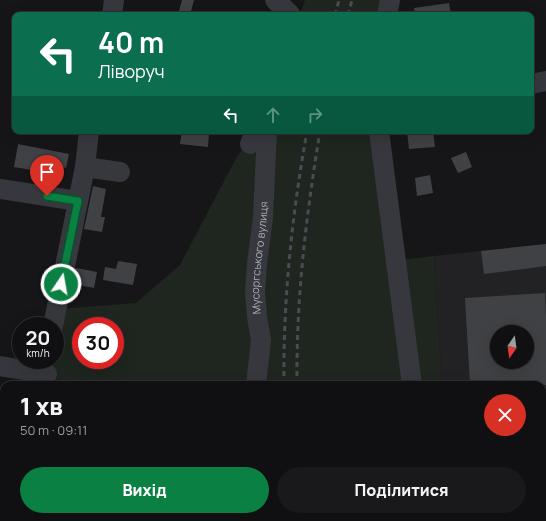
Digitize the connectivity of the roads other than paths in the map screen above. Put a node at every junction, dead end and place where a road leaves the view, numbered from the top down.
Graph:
1 (114, 0) edge
2 (275, 0) edge
3 (390, 0) edge
4 (293, 10) edge
5 (112, 12) edge
6 (388, 12) edge
7 (546, 81) edge
8 (534, 83) edge
9 (90, 134) edge
10 (267, 134) edge
11 (379, 134) edge
12 (85, 167) junction
13 (120, 172) dead end
14 (0, 188) edge
15 (78, 201) junction
16 (55, 317) edge
17 (0, 366) edge
18 (47, 373) edge
19 (256, 381) edge
20 (411, 381) edge

1 - 5 street
2 - 4 street
3 - 6 street
7 - 8 street
9 - 12 street
10 - 19 street, Мусоргського вулиця
11 - 20 street
12 - 13 street
12 - 15 street
14 - 15 street
15 - 16 street
17 - 18 street

